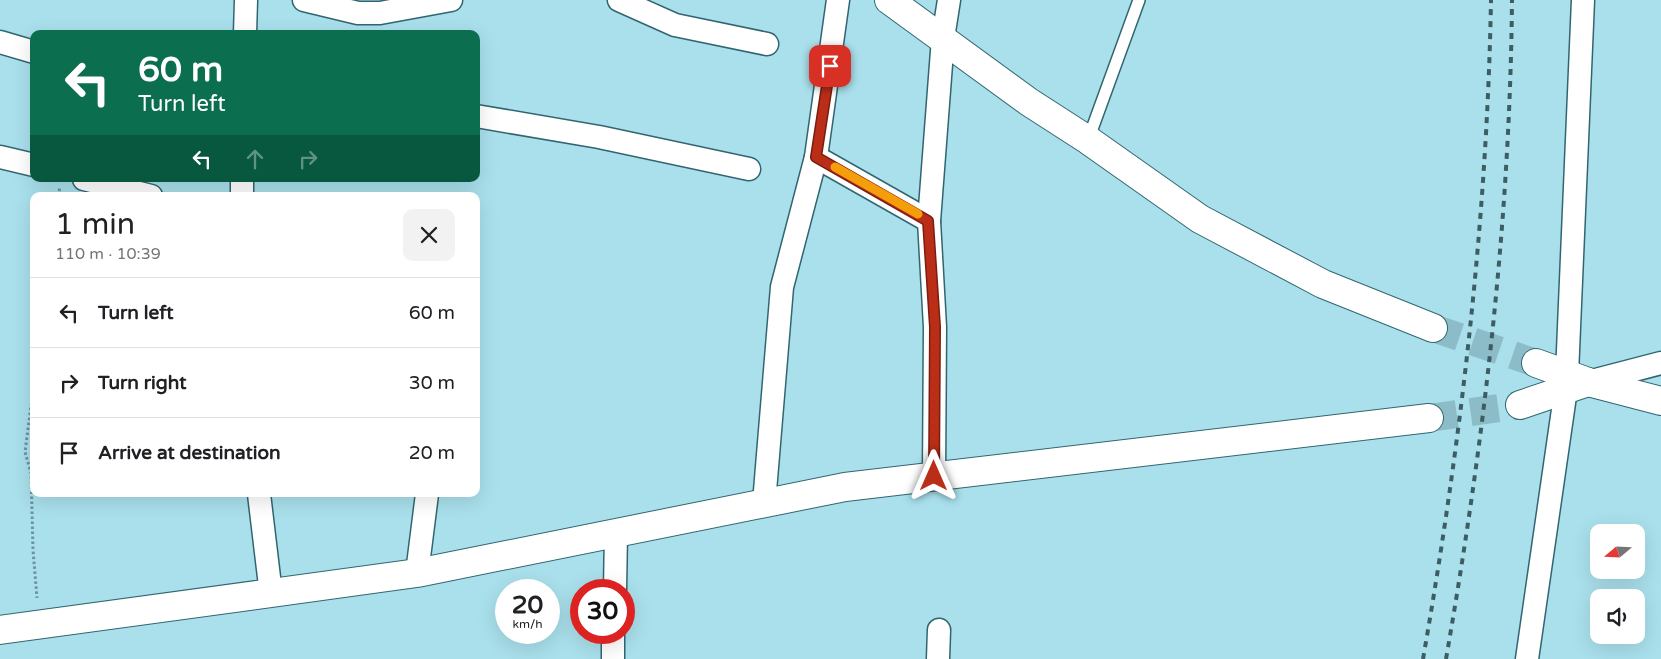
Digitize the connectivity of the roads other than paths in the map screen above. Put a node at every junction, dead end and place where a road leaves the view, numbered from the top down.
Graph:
1 (246, 0) edge
2 (304, 0) edge
3 (452, 0) edge
4 (619, 0) edge
5 (838, 0) edge
6 (889, 0) edge
7 (949, 0) edge
8 (1139, 0) edge
9 (1583, 0) edge
10 (245, 30) edge
11 (942, 38) junction
12 (0, 42) edge
13 (767, 44) dead end
14 (30, 51) edge
15 (480, 117) edge
16 (1088, 140) junction
17 (0, 156) edge
18 (816, 157) junction
19 (30, 165) edge
20 (749, 170) dead end
21 (96, 182) edge
22 (135, 192) edge
23 (928, 221) junction
24 (1433, 328) tunnel mouth
25 (1536, 363) tunnel mouth
26 (1661, 363) edge
27 (1574, 382) junction
28 (1661, 401) edge
29 (1520, 404) tunnel mouth
30 (1429, 418) tunnel mouth
31 (934, 476) junction
32 (259, 497) edge
33 (427, 497) edge
34 (764, 503) junction
35 (616, 533) junction
36 (418, 573) junction
37 (614, 579) edge
38 (271, 594) junction
39 (0, 630) edge
40 (939, 630) dead end
41 (614, 644) edge
42 (613, 659) edge
43 (938, 659) edge
44 (1527, 659) edge

1 - 10 street
2 - 3 street
4 - 13 street
5 - 18 street
6 - 11 street
7 - 11 street
8 - 16 lane
9 - 27 street
11 - 16 street
11 - 23 street
12 - 14 street
15 - 20 street
16 - 24 street
17 - 19 street
18 - 23 street
18 - 34 street
21 - 22 street
23 - 31 street
25 - 27 street
26 - 27 street
27 - 28 street
27 - 29 street
27 - 44 street
30 - 31 street
31 - 34 street
32 - 38 street
33 - 36 street
34 - 35 street
35 - 36 street
35 - 37 street
36 - 38 street
38 - 39 street
40 - 43 street
41 - 42 street

